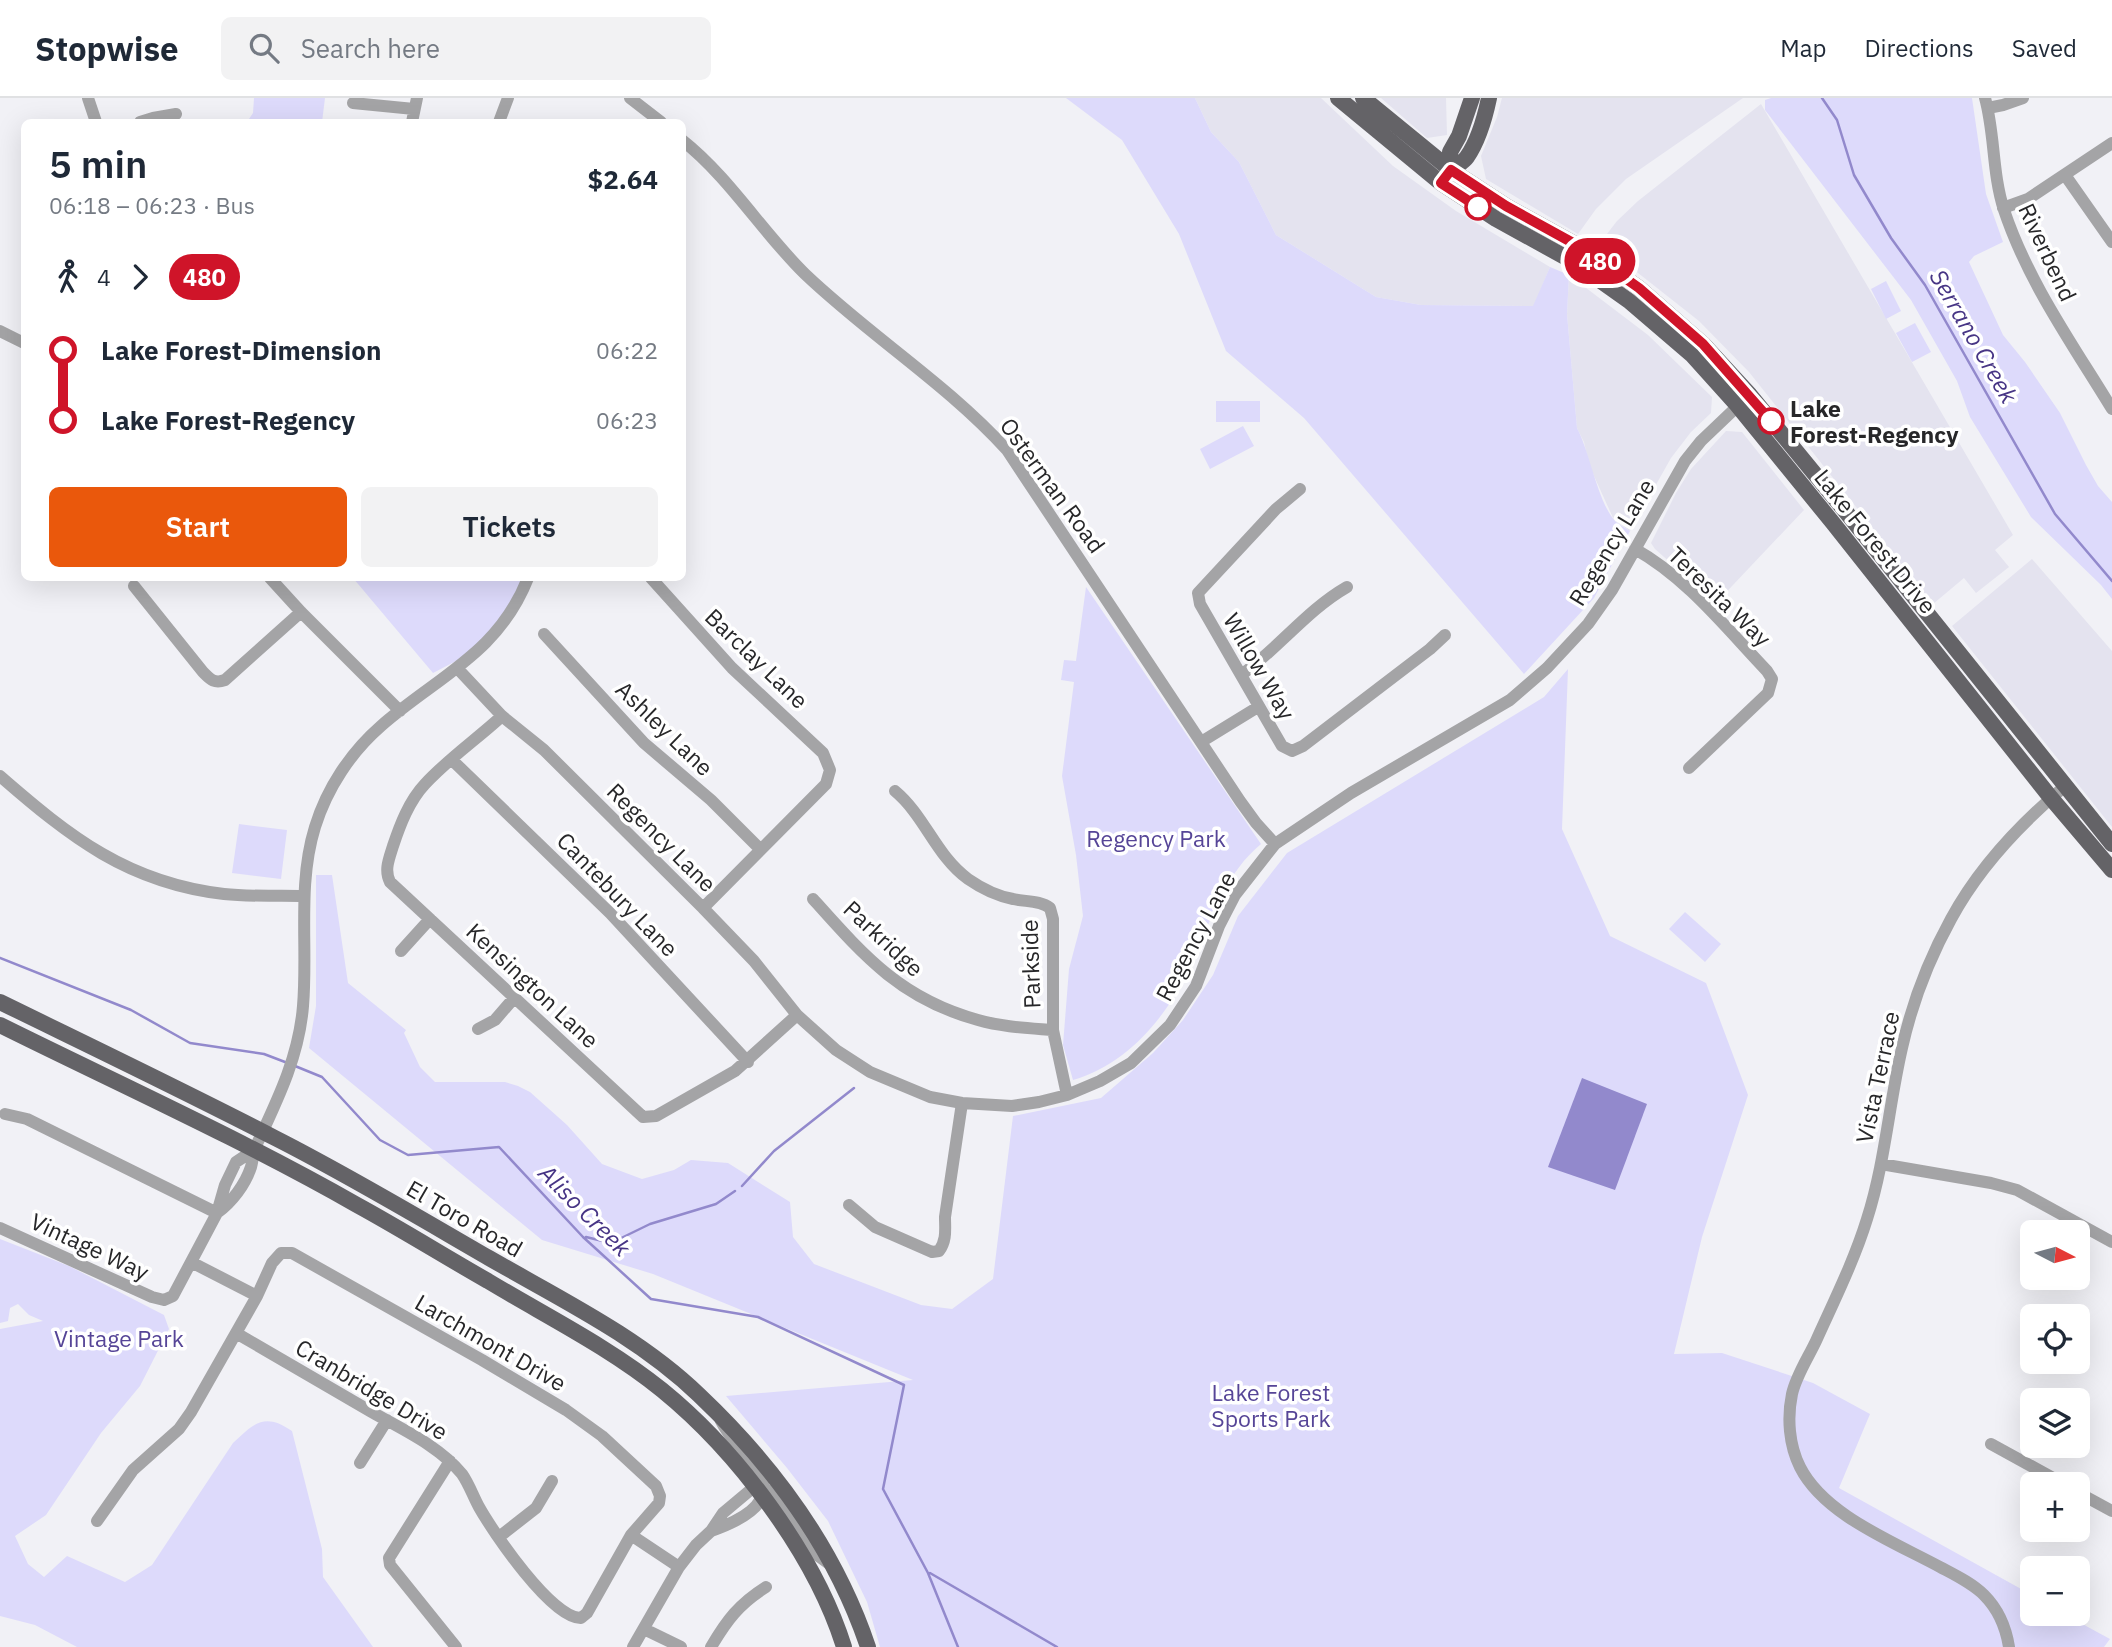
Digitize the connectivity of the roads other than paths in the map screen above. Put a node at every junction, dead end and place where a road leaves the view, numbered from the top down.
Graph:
1 (89, 98) edge
2 (509, 98) edge
3 (630, 98) edge
4 (1338, 98) edge
5 (1363, 98) edge
6 (1472, 98) edge
7 (1489, 98) edge
8 (2024, 98) edge
9 (353, 103) dead end
10 (1986, 103) edge
11 (414, 110) edge
12 (176, 114) dead end
13 (95, 119) edge
14 (150, 119) edge
15 (500, 119) edge
16 (657, 119) edge
17 (686, 143) edge
18 (2112, 143) edge
19 (2065, 175) junction
20 (1446, 176) junction
21 (2003, 208) junction
22 (2112, 242) edge
23 (1, 334) edge
24 (21, 342) edge
25 (1743, 400) junction
26 (2112, 409) edge
27 (1300, 489) dead end
28 (1635, 550) junction
29 (273, 581) edge
30 (526, 581) edge
31 (654, 581) edge
32 (134, 586) dead end
33 (1347, 587) dead end
34 (301, 612) junction
35 (544, 634) dead end
36 (1445, 635) dead end
37 (458, 669) junction
38 (1241, 675) junction
39 (1258, 707) junction
40 (400, 711) junction
41 (502, 716) junction
42 (1201, 742) junction
43 (452, 760) junction
44 (1689, 768) dead end
45 (0, 776) edge
46 (2064, 787) junction
47 (895, 791) dead end
48 (2051, 798) junction
49 (1275, 844) junction
50 (2112, 844) edge
51 (760, 849) junction
52 (2112, 870) edge
53 (304, 896) junction
54 (813, 899) dead end
55 (703, 908) junction
56 (430, 919) junction
57 (401, 951) dead end
58 (514, 998) junction
59 (0, 1002) edge
60 (797, 1015) junction
61 (0, 1025) edge
62 (478, 1028) dead end
63 (1053, 1030) junction
64 (748, 1062) junction
65 (1067, 1095) junction
66 (962, 1103) junction
67 (5, 1114) dead end
68 (263, 1132) junction
69 (254, 1150) junction
70 (1881, 1164) junction
71 (849, 1205) dead end
72 (217, 1213) junction
73 (0, 1228) edge
74 (2112, 1242) edge
75 (191, 1262) junction
76 (257, 1296) junction
77 (236, 1333) junction
78 (719, 1415) junction
79 (387, 1420) junction
80 (1990, 1444) dead end
81 (450, 1461) junction
82 (360, 1463) dead end
83 (2041, 1472) edge
84 (552, 1481) dead end
85 (760, 1491) junction
86 (2090, 1499) edge
87 (2112, 1511) edge
88 (97, 1521) dead end
89 (631, 1535) junction
90 (499, 1537) junction
91 (679, 1567) junction
92 (833, 1567) junction
93 (766, 1587) dead end
94 (644, 1629) junction
95 (456, 1647) edge
96 (633, 1647) edge
97 (681, 1647) edge
98 (711, 1647) edge
99 (844, 1647) edge
100 (868, 1647) edge
101 (2009, 1647) edge

1 - 13 street
2 - 15 street
3 - 16 street
4 - 20 main road, Lake Forest Drive
5 - 20 main road, Lake Forest Drive
6 - 20 main road
7 - 20 main road
8 - 10 street
9 - 11 street
10 - 21 street, Riverbend
12 - 14 street
17 - 42 street, Osterman Road
18 - 19 street
19 - 21 street
19 - 22 street
20 - 25 main road, Lake Forest Drive
21 - 26 street, Riverbend
23 - 24 street
25 - 28 street, Regency Lane
25 - 46 main road, Lake Forest Drive
25 - 48 main road, Lake Forest Drive
27 - 38 street, Willow Way
28 - 44 street, Teresita Way
28 - 49 street, Regency Lane
29 - 34 street
30 - 37 street
31 - 51 street, Barclay Lane
32 - 34 street
33 - 38 street
34 - 40 street
35 - 51 street, Ashley Lane
36 - 39 street, Willow Way
37 - 40 street
37 - 41 street, Regency Lane
38 - 39 street, Willow Way
39 - 42 street
40 - 53 street
41 - 43 street
41 - 55 street, Regency Lane
42 - 49 street, Osterman Road
43 - 56 street, Kensington Lane
43 - 64 street, Cantebury Lane
45 - 53 street
46 - 48 street, Vista Terrace
46 - 50 main road, Lake Forest Drive
47 - 63 street, Parkside
48 - 52 main road, Lake Forest Drive
48 - 70 street, Vista Terrace
49 - 65 street, Regency Lane
51 - 55 street
53 - 68 street
54 - 63 street, Parkridge
55 - 60 street, Regency Lane
56 - 57 street
56 - 58 street, Kensington Lane
58 - 62 street
58 - 64 street, Kensington Lane
59 - 68 main road, El Toro Road
60 - 64 street
60 - 66 street, Regency Lane
61 - 69 main road, El Toro Road
63 - 65 street, Parkside
65 - 66 street, Regency Lane
66 - 71 street
67 - 72 street
68 - 69 street
68 - 78 main road, El Toro Road
69 - 72 street
69 - 85 main road, El Toro Road
70 - 74 street
70 - 101 street, Vista Terrace
72 - 75 street
73 - 75 street, Vintage Way
75 - 76 street
76 - 77 street
76 - 89 street, Larchmont Drive
77 - 79 street, Cranbridge Drive
77 - 88 street
78 - 85 street
78 - 92 main road, El Toro Road
79 - 81 street, Cranbridge Drive
79 - 82 street
80 - 83 street
81 - 90 street, Cranbridge Drive
81 - 95 street
84 - 90 street
85 - 91 street
85 - 92 street, El Toro Road
85 - 99 main road, El Toro Road
86 - 87 street
89 - 90 street, Cranbridge Drive
89 - 91 street
91 - 94 street
92 - 100 main road, El Toro Road
93 - 98 street
94 - 96 street
94 - 97 street

